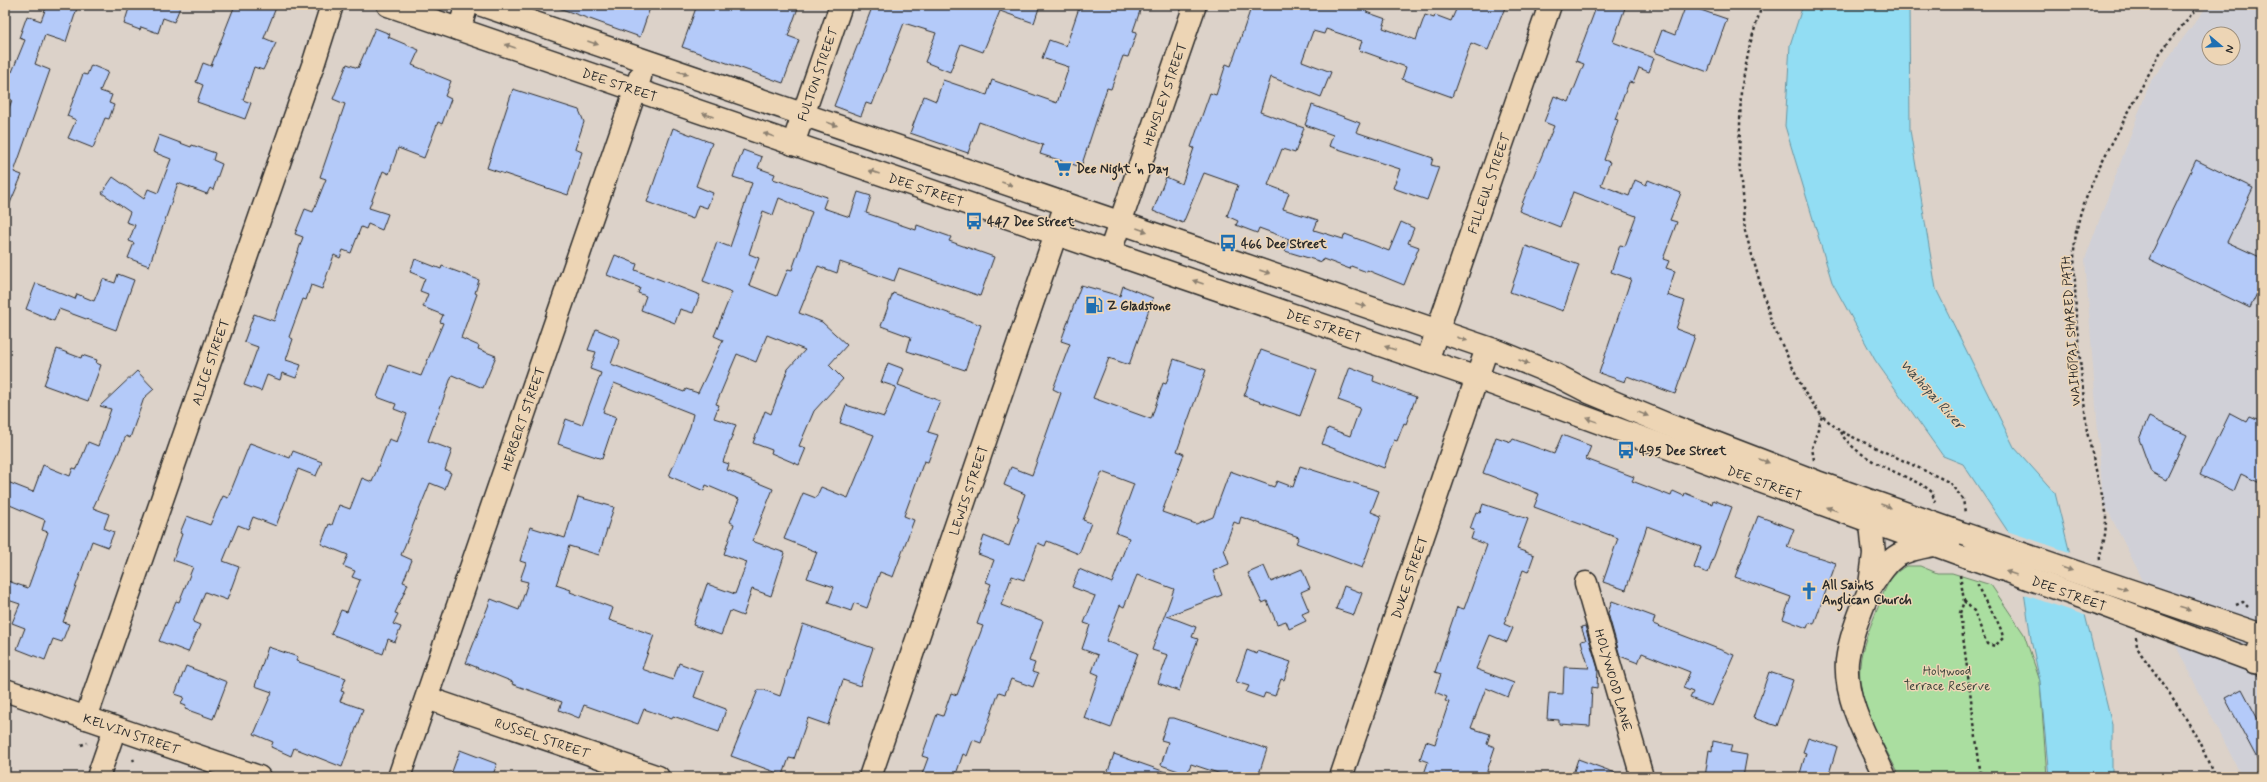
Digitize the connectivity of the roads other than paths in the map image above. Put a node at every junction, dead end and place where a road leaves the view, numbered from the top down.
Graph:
1 (332, 5) edge
2 (388, 5) edge
3 (467, 5) edge
4 (482, 5) edge
5 (841, 5) edge
6 (1195, 5) edge
7 (1550, 5) edge
8 (459, 29) junction
9 (646, 61) junction
10 (636, 90) junction
11 (803, 114) junction
12 (793, 144) junction
13 (1066, 204) junction
14 (1120, 222) junction
15 (1056, 234) junction
16 (1110, 252) junction
17 (1436, 331) junction
18 (1488, 348) junction
19 (1427, 361) junction
20 (1477, 378) junction
21 (1871, 523) junction
22 (1934, 545) junction
23 (1586, 583) dead end
24 (1870, 588) junction
25 (2262, 635) edge
26 (2262, 641) edge
27 (2258, 663) edge
28 (5, 690) edge
29 (427, 698) junction
30 (86, 718) junction
31 (115, 728) junction
32 (98, 777) edge
33 (259, 777) edge
34 (399, 777) edge
35 (658, 777) edge
36 (870, 777) edge
37 (1341, 777) edge
38 (1642, 777) edge
39 (1885, 777) edge

1 - 30 main road, ALICE STREET
2 - 8 main road, DEE STREET
3 - 8 main road
4 -> 9 main road, DEE STREET
5 - 11 main road, FULTON STREET
6 - 14 main road, HENSLEY STREET
7 - 17 main road, FILLEUL STREET
10 -> 8 main road, DEE STREET
9 - 10 main road, HERBERT STREET
9 -> 11 main road, DEE STREET
12 -> 10 main road, DEE STREET
10 - 29 main road, HERBERT STREET
11 - 12 main road, FULTON STREET
11 -> 13 main road, DEE STREET
15 -> 12 main road, DEE STREET
13 - 14 main road, DEE STREET
13 - 15 main road, LEWIS STREET
14 - 16 main road, HENSLEY STREET
14 -> 17 main road, DEE STREET
15 - 16 main road, DEE STREET
15 - 36 main road, LEWIS STREET
19 -> 16 main road, DEE STREET
17 -> 18 main road, DEE STREET
17 - 19 main road, FILLEUL STREET
18 - 20 main road, DUKE STREET
18 -> 25 main road, DEE STREET, bridge
19 - 20 main road, DEE STREET
21 -> 20 main road, DEE STREET
20 - 37 main road, DUKE STREET
21 - 22 main road, DEE STREET
21 - 24 main road
22 - 24 main road
27 -> 22 main road, DEE STREET, bridge
23 - 38 main road, HOLYWOOD LANE
24 - 39 main road
26 - 27 main road
28 - 30 main road, KELVIN STREET
29 - 34 main road, HERBERT STREET
29 - 35 main road, RUSSEL STREET
30 - 31 main road, KELVIN STREET
31 - 32 main road
31 - 33 main road, KELVIN STREET

